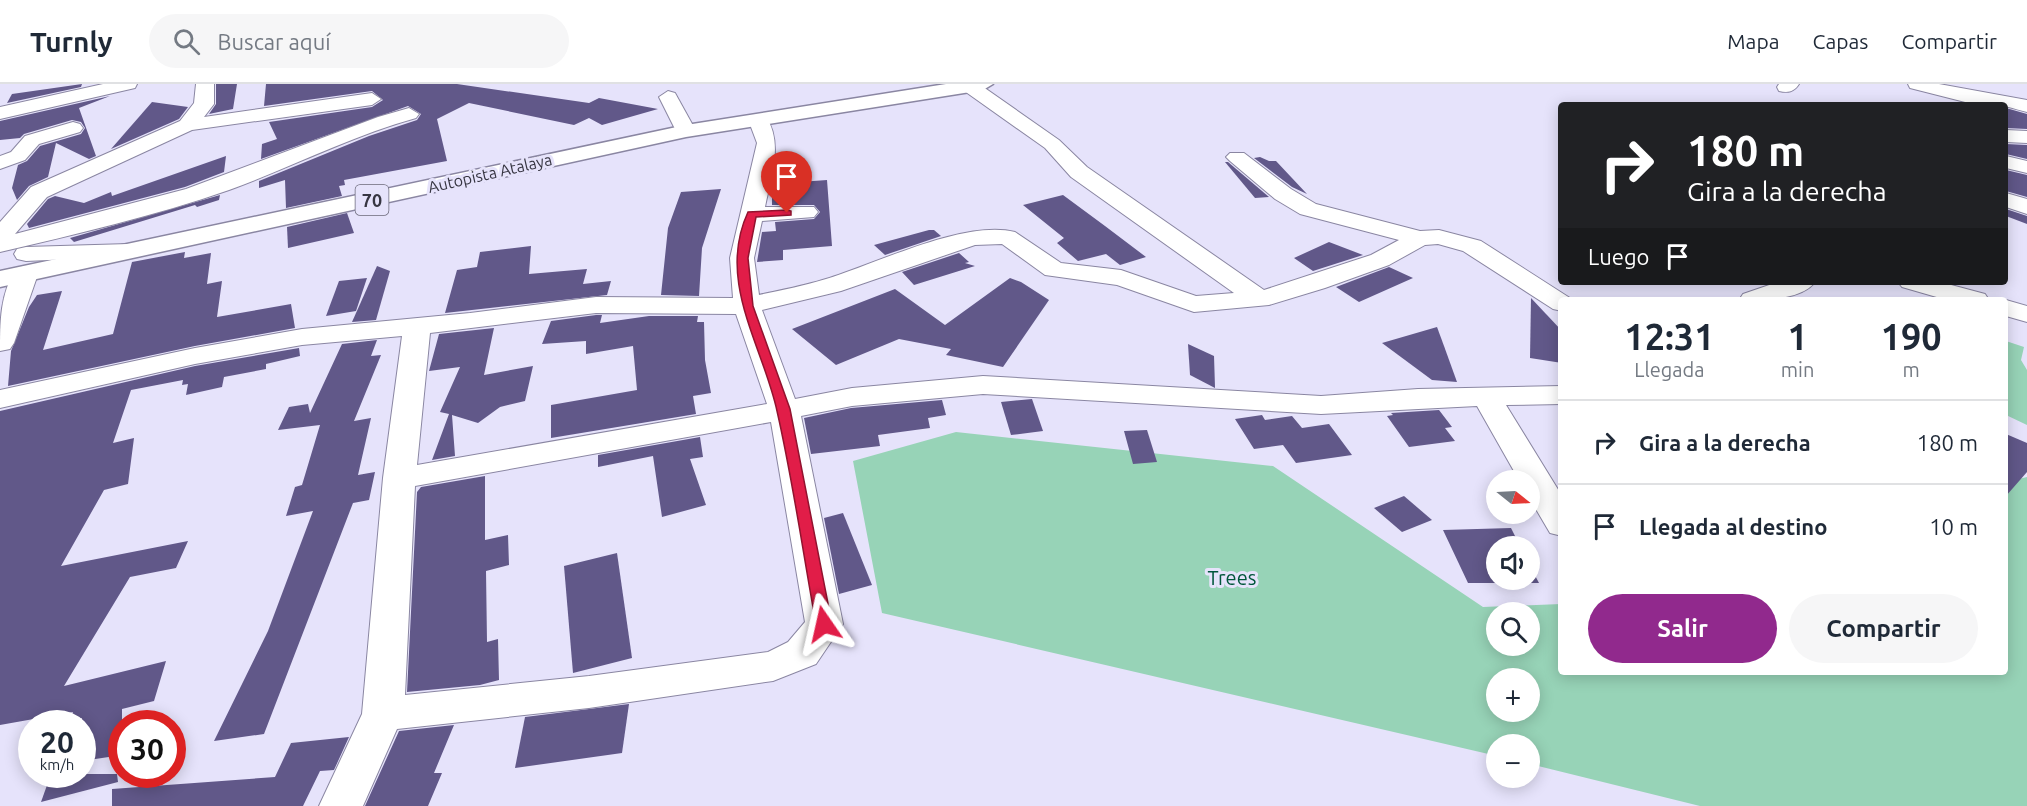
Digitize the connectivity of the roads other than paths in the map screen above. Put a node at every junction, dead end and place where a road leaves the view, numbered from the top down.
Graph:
1 (128, 84) edge
2 (204, 84) edge
3 (1917, 84) edge
4 (976, 85) edge
5 (1978, 96) edge
6 (668, 97) dead end
7 (372, 99) dead end
8 (2007, 102) edge
9 (2008, 102) edge
10 (2027, 106) edge
11 (0, 113) edge
12 (409, 114) dead end
13 (758, 119) junction
14 (187, 125) junction
15 (73, 128) dead end
16 (686, 131) junction
17 (2008, 136) edge
18 (2027, 137) edge
19 (1237, 157) dead end
20 (2008, 162) edge
21 (0, 163) edge
22 (2027, 167) edge
23 (2008, 201) edge
24 (2027, 207) edge
25 (806, 212) dead end
26 (752, 214) junction
27 (0, 237) edge
28 (1420, 238) junction
29 (0, 245) edge
30 (136, 251) junction
31 (0, 256) edge
32 (12, 277) edge
33 (1794, 285) edge
34 (1922, 285) edge
35 (1760, 297) edge
36 (1965, 297) edge
37 (1260, 299) junction
38 (1558, 300) edge
39 (747, 306) junction
40 (2008, 309) edge
41 (2027, 314) edge
42 (417, 327) junction
43 (0, 343) edge
44 (1558, 395) edge
45 (1487, 398) junction
46 (0, 399) edge
47 (784, 409) junction
48 (399, 478) junction
49 (1558, 518) edge
50 (382, 714) junction
51 (341, 806) edge

1 - 11 street
2 - 14 street
3 - 5 street
4 - 13 main road, Autopista Atalaya / 70
4 - 37 street
5 - 8 street
6 - 16 street
7 - 14 street
9 - 10 street
12 - 29 street
13 - 16 main road, Autopista Atalaya / 70
13 - 26 street
14 - 27 street
15 - 21 street
16 - 30 main road, Autopista Atalaya / 70
17 - 18 street
19 - 28 street
20 - 22 street
23 - 24 street
25 - 26 street
26 - 39 street
28 - 37 street
28 - 38 street
30 - 31 street
30 - 32 main road, Autopista Atalaya / 70
32 - 43 street
33 - 35 street
34 - 36 street
37 - 39 street
39 - 42 street
39 - 47 street
40 - 41 street
42 - 46 street
42 - 48 street
44 - 45 street
45 - 47 street
45 - 49 street
47 - 48 street
47 - 50 street
48 - 50 street
50 - 51 street

